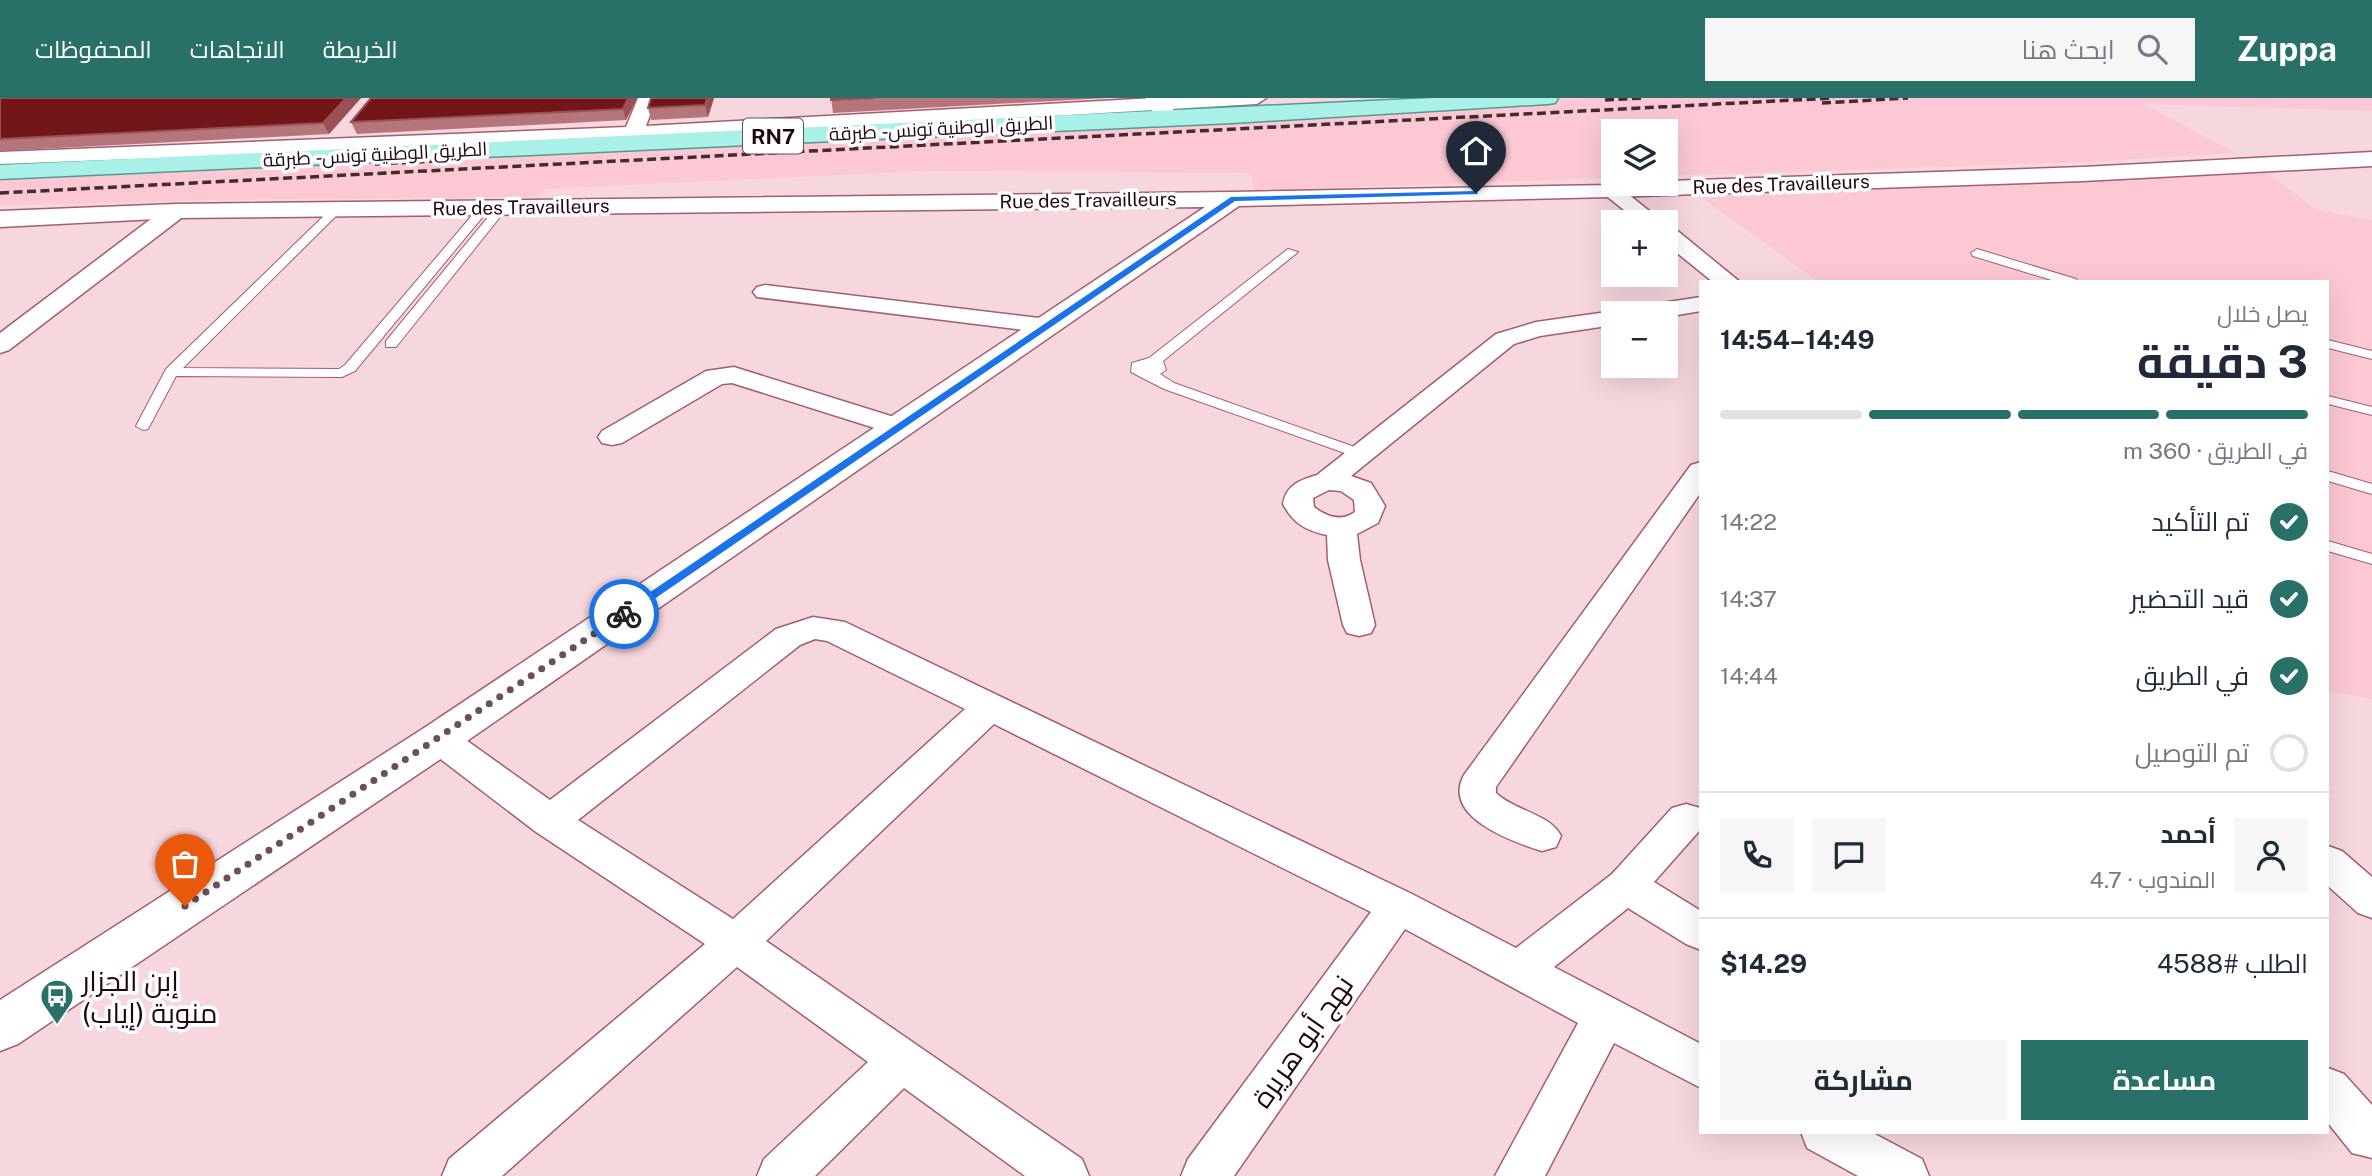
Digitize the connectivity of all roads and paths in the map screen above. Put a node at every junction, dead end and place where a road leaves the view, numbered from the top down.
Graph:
1 (647, 98) edge
2 (888, 98) edge
3 (1257, 98) edge
4 (1432, 98) edge
5 (1547, 98) edge
6 (1161, 107) edge
7 (1022, 108) edge
8 (890, 120) junction
9 (352, 124) edge
10 (633, 133) junction
11 (333, 146) junction
12 (2372, 148) edge
13 (2372, 159) edge
14 (0, 161) edge
15 (2301, 161) junction
16 (0, 172) edge
17 (1678, 188) edge
18 (1601, 190) edge
19 (1619, 196) edge
20 (1233, 199) junction
21 (493, 208) junction
22 (337, 209) junction
23 (1637, 210) edge
24 (176, 211) junction
25 (0, 219) edge
26 (1678, 242) edge
27 (1292, 252) dead end
28 (1977, 253) dead end
29 (1725, 280) edge
30 (2065, 280) edge
31 (765, 292) dead end
32 (1699, 304) edge
33 (1678, 308) edge
34 (1601, 320) edge
35 (1048, 326) junction
36 (391, 344) dead end
37 (2329, 344) edge
38 (0, 345) edge
39 (2372, 355) edge
40 (171, 372) junction
41 (2329, 400) edge
42 (2372, 411) edge
43 (143, 426) dead end
44 (900, 428) junction
45 (612, 437) dead end
46 (1361, 454) junction
47 (1699, 474) edge
48 (2329, 476) edge
49 (1327, 481) junction
50 (2372, 489) edge
51 (1341, 527) junction
52 (2329, 546) edge
53 (2372, 559) edge
54 (1359, 625) dead end
55 (989, 708) junction
56 (439, 739) junction
57 (1686, 819) dead end
58 (550, 821) junction
59 (1542, 836) dead end
60 (2329, 863) edge
61 (1626, 886) junction
62 (2372, 901) edge
63 (1398, 906) junction
64 (1699, 931) edge
65 (736, 943) junction
66 (1519, 970) junction
67 (1605, 1016) junction
68 (0, 1028) edge
69 (901, 1061) junction
70 (1699, 1066) edge
71 (2329, 1090) edge
72 (2369, 1137) dead end
73 (1842, 1153) edge
74 (466, 1176) edge
75 (781, 1176) edge
76 (1065, 1176) edge
77 (1205, 1176) edge
78 (1519, 1176) edge
79 (1905, 1176) edge

1 - 10 street
2 - 8 street
3 - 6 street
4 - 6 main road, الطريق الوطنية تونس - طبرقة / RN7
5 - 6 main road, الطريق الوطنية تونس - طبرقة / RN7
6 - 7 main road, الطريق الوطنية تونس - طبرقة / RN7
6 - 16 main road, الطريق الوطنية تونس - طبرقة / RN7
7 - 8 main road, الطريق الوطنية تونس - طبرقة / RN7
8 - 10 main road, الطريق الوطنية تونس - طبرقة / RN7
9 - 11 street
10 - 11 main road, الطريق الوطنية تونس - طبرقة / RN7
11 - 14 main road, الطريق الوطنية تونس - طبرقة / RN7
12 - 15 street, Rue des Travailleurs
13 - 15 street, Rue des Travailleurs
15 - 17 street, Rue des Travailleurs
18 - 20 street, Rue des Travailleurs
19 - 23 street
20 - 21 street, Rue des Travailleurs
20 - 35 street
21 - 22 street, Rue des Travailleurs
21 - 36 lane
21 - 40 lane
22 - 24 street, Rue des Travailleurs
22 - 40 lane
24 - 25 street, Rue des Travailleurs
24 - 38 street
26 - 29 street
27 - 46 lane
28 - 30 lane
31 - 35 street
32 - 33 street
34 - 46 street
35 - 44 street
37 - 39 lane
40 - 43 lane
41 - 42 lane
44 - 45 street
44 - 56 street
46 - 49 street
47 - 59 street
48 - 50 lane
49 - 51 street
49 - 51 street
51 - 54 street
52 - 53 lane
55 - 58 street
55 - 63 street
55 - 65 street
56 - 58 street
56 - 68 street
57 - 61 street
58 - 65 street
60 - 62 street
61 - 64 street
61 - 66 street
63 - 66 street
63 - 77 street, نهج أبو هريرة
65 - 69 street
65 - 74 street
66 - 67 street
67 - 70 street
67 - 78 street
69 - 75 street
69 - 76 street
71 - 72 street
73 - 79 street

